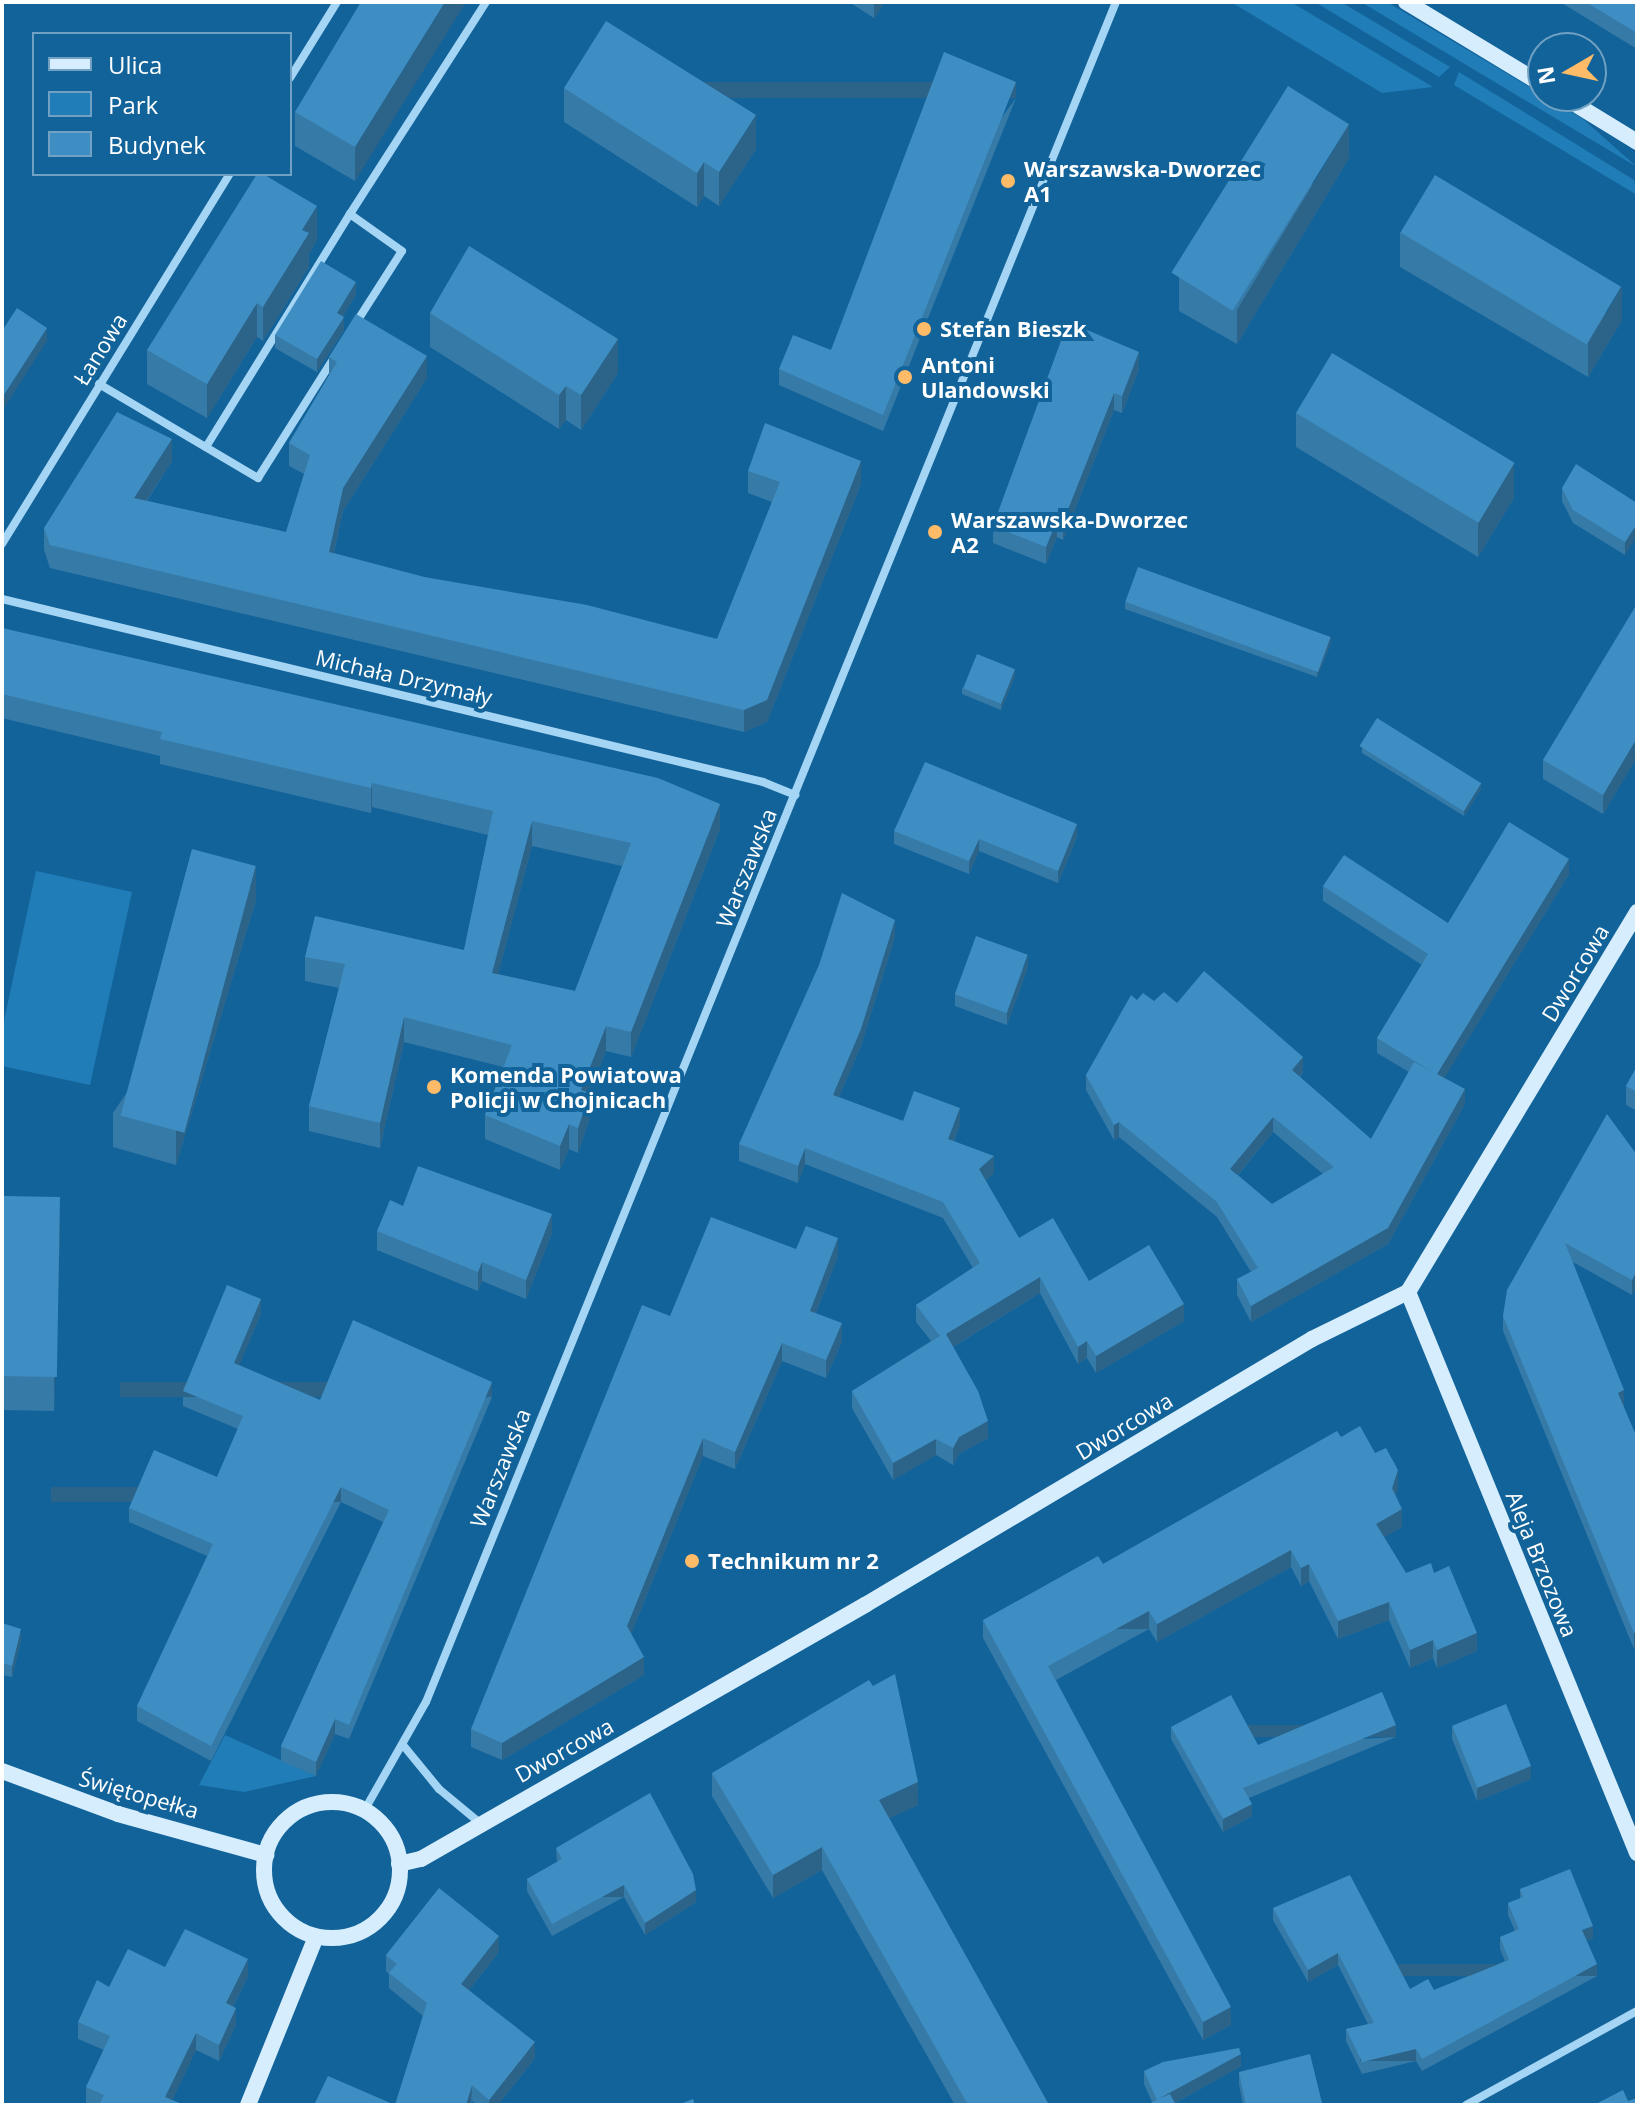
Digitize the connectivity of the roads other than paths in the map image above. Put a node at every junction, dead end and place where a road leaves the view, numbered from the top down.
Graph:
1 (337, 2) edge
2 (486, 2) edge
3 (1116, 2) edge
4 (1406, 2) edge
5 (292, 75) edge
6 (1527, 75) edge
7 (1588, 112) edge
8 (1637, 142) edge
9 (229, 176) edge
10 (350, 214) junction
11 (351, 331) edge
12 (343, 345) edge
13 (99, 384) junction
14 (206, 447) junction
15 (2, 544) edge
16 (2, 599) edge
17 (795, 795) junction
18 (1637, 912) edge
19 (1408, 1292) junction
20 (403, 1745) junction
21 (2, 1771) edge
22 (364, 1811) junction
23 (480, 1823) junction
24 (1637, 1853) edge
25 (266, 1855) junction
26 (399, 1864) junction
27 (316, 1937) junction
28 (1637, 2011) edge
29 (248, 2105) edge
30 (1466, 2105) edge

1 - 5 street
2 - 10 street
3 - 17 street, Warszawska
4 - 6 street
7 - 8 street
9 - 13 street, Łanowa
10 - 11 street
10 - 14 street
12 - 14 street
13 - 14 street
13 - 15 street, Łanowa
16 - 17 street, Michała Drzymały
17 - 20 street, Warszawska
18 - 19 street, Dworcowa
19 - 23 street, Dworcowa
19 - 24 street, Aleja Brzozowa
20 - 22 street, Warszawska
20 - 23 street
21 - 25 street, Świętopełka
22 - 25 street
22 - 26 street
23 - 26 street, Dworcowa
25 - 27 street
26 - 27 street
27 - 29 street
28 - 30 street

